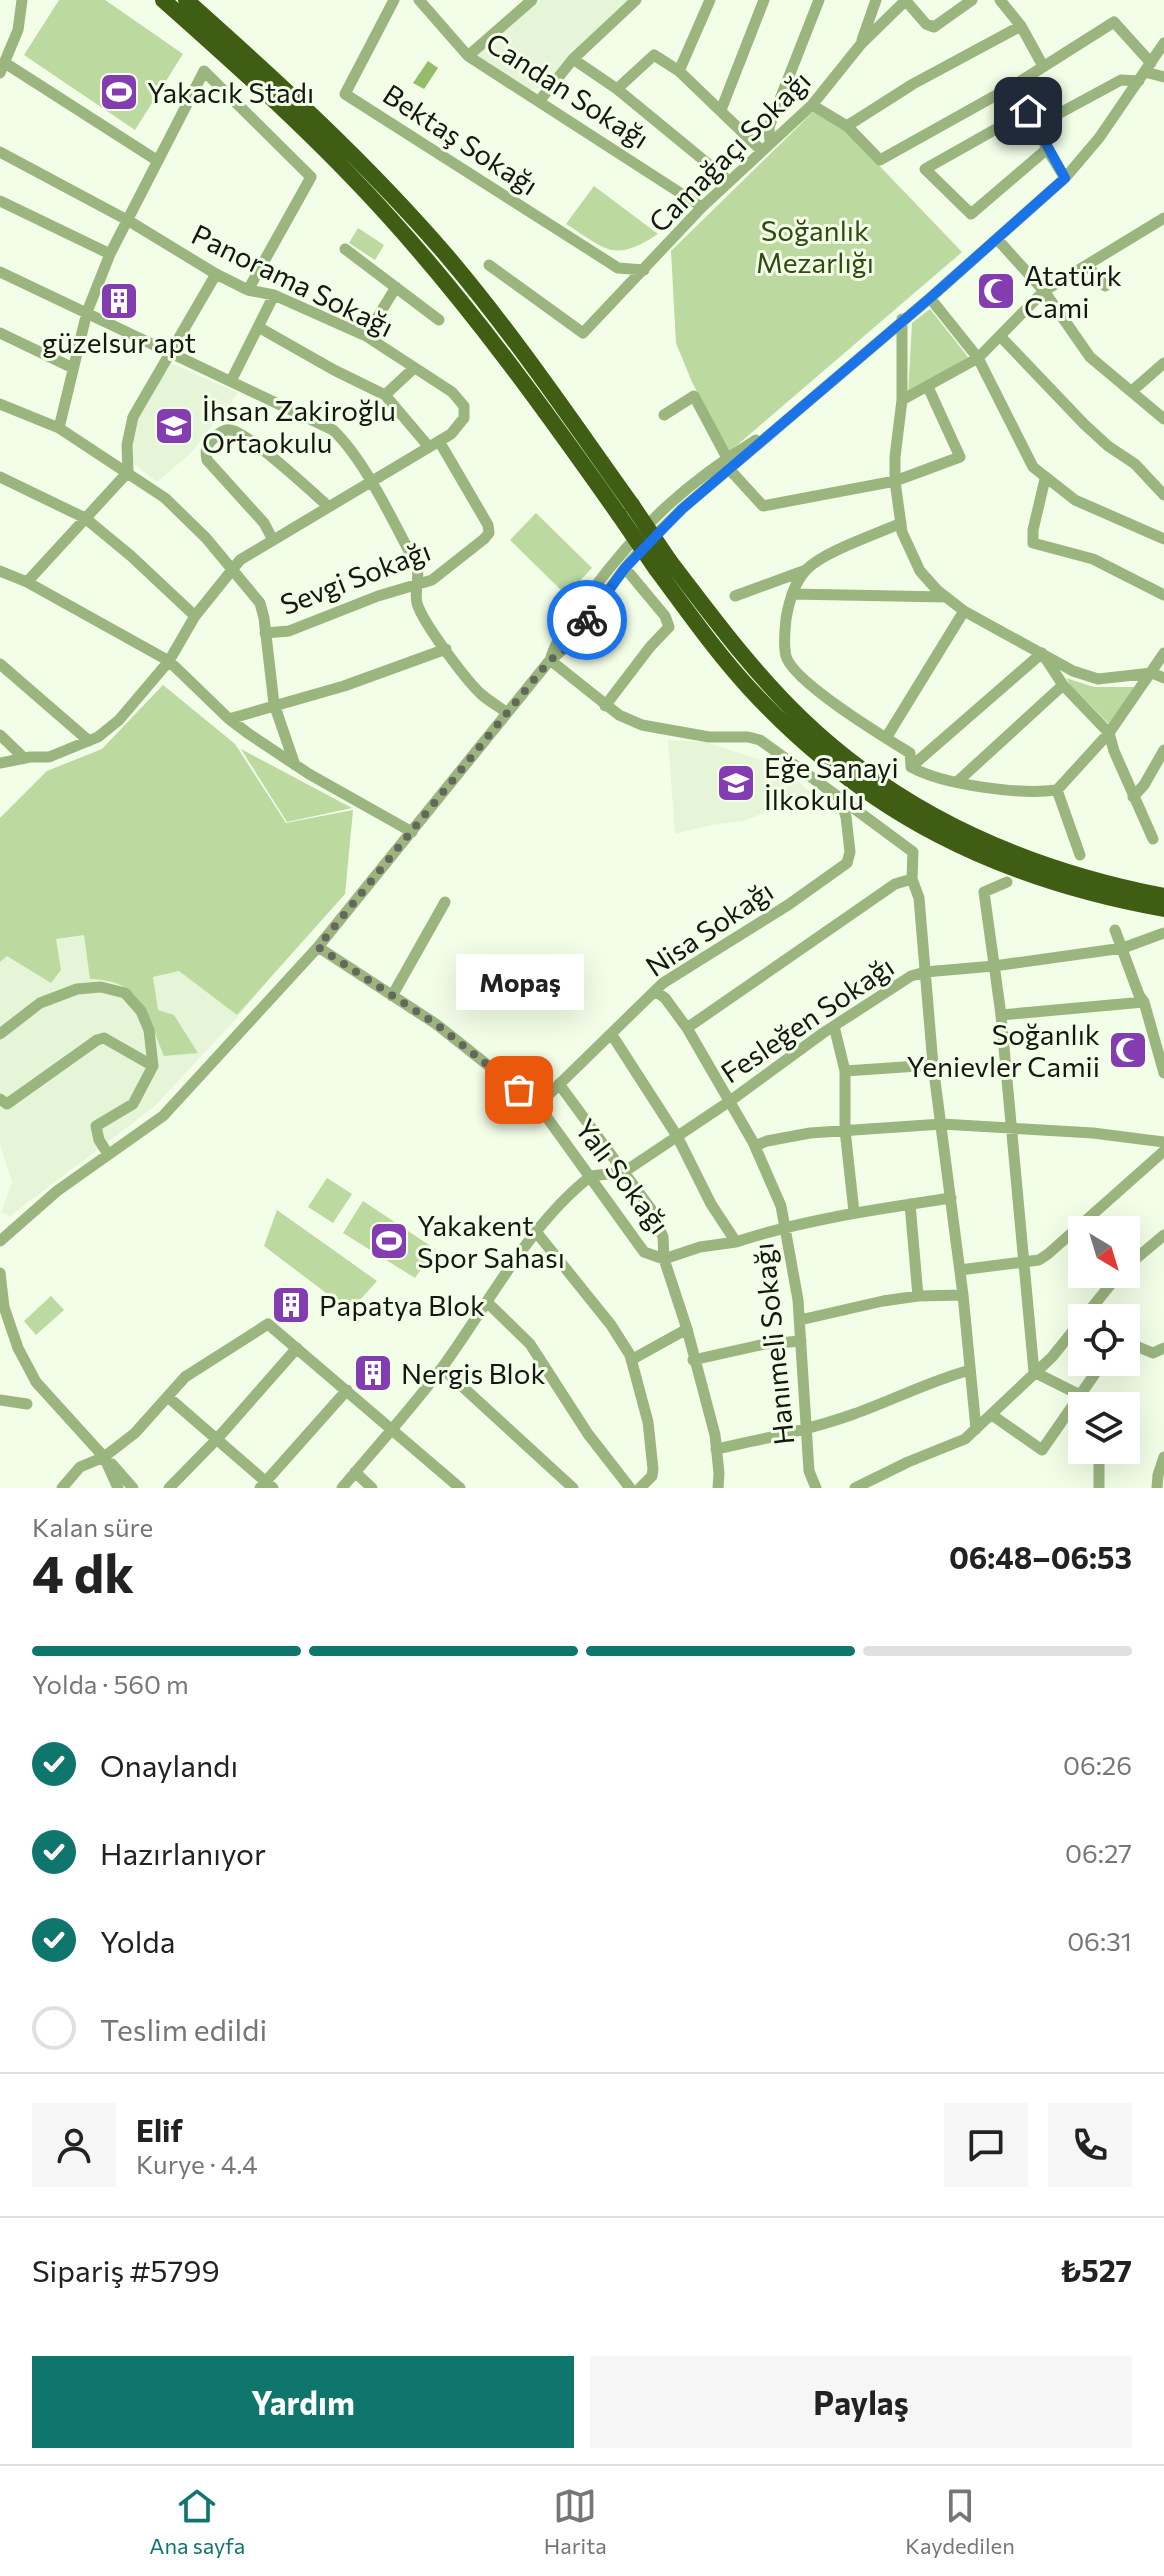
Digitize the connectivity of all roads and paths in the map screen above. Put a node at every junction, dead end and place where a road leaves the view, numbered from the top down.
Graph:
1 (22, 0) edge
2 (152, 0) edge
3 (163, 0) edge
4 (186, 0) edge
5 (196, 0) edge
6 (394, 0) edge
7 (419, 0) edge
8 (532, 0) edge
9 (636, 0) edge
10 (710, 0) edge
11 (764, 0) edge
12 (819, 0) edge
13 (876, 0) edge
14 (906, 0) edge
15 (972, 0) edge
16 (1000, 0) edge
17 (1021, 26) junction
18 (208, 40) junction
19 (861, 44) junction
20 (1164, 45) edge
21 (468, 56) junction
22 (573, 59) junction
23 (1164, 61) edge
24 (1043, 66) junction
25 (3, 68) edge
26 (679, 71) junction
27 (1145, 72) junction
28 (1164, 77) edge
29 (277, 81) junction
30 (1016, 84) junction
31 (617, 89) junction
32 (540, 100) junction
33 (812, 105) junction
34 (721, 110) junction
35 (1028, 111) junction
36 (847, 126) junction
37 (1036, 126) junction
38 (766, 147) junction
39 (1047, 149) junction
40 (0, 152) edge
41 (158, 161) junction
42 (1065, 178) junction
43 (729, 181) junction
44 (0, 201) edge
45 (702, 207) junction
46 (1164, 218) edge
47 (129, 221) junction
48 (997, 239) junction
49 (345, 249) dead end
50 (110, 254) junction
51 (489, 265) dead end
52 (1088, 266) junction
53 (644, 270) junction
54 (0, 272) edge
55 (216, 274) junction
56 (1105, 286) dead end
57 (396, 287) junction
58 (248, 290) junction
59 (1044, 291) junction
60 (274, 295) junction
61 (930, 298) junction
62 (87, 312) junction
63 (902, 319) junction
64 (439, 320) dead end
65 (260, 328) junction
66 (0, 333) edge
67 (366, 336) junction
68 (1000, 336) junction
69 (169, 354) junction
70 (978, 358) junction
71 (1162, 367) edge
72 (73, 368) junction
73 (413, 369) junction
74 (231, 381) junction
75 (928, 387) junction
76 (1132, 391) junction
77 (385, 395) junction
78 (902, 400) junction
79 (0, 404) edge
80 (664, 415) dead end
81 (1164, 419) edge
82 (59, 428) junction
83 (434, 444) junction
84 (729, 464) junction
85 (128, 472) junction
86 (0, 477) edge
87 (1045, 479) junction
88 (895, 481) junction
89 (370, 482) junction
90 (1164, 495) edge
91 (329, 507) junction
92 (626, 510) junction
93 (85, 518) junction
94 (901, 523) junction
95 (1164, 539) edge
96 (273, 540) junction
97 (663, 564) junction
98 (625, 568) junction
99 (231, 569) junction
100 (807, 569) junction
101 (0, 571) edge
102 (27, 582) junction
103 (419, 585) junction
104 (792, 594) junction
105 (1164, 595) edge
106 (735, 596) dead end
107 (945, 597) junction
108 (964, 611) junction
109 (195, 616) junction
110 (265, 633) junction
111 (446, 649) junction
112 (1042, 653) junction
113 (1164, 653) edge
114 (550, 660) junction
115 (169, 661) junction
116 (0, 664) edge
117 (1152, 673) junction
118 (1164, 678) edge
119 (1063, 685) junction
120 (605, 706) junction
121 (275, 707) junction
122 (507, 713) junction
123 (229, 719) junction
124 (1109, 733) junction
125 (0, 735) edge
126 (886, 738) junction
127 (89, 741) junction
128 (1164, 750) edge
129 (24, 758) junction
130 (0, 763) edge
131 (295, 765) junction
132 (911, 767) junction
133 (957, 782) junction
134 (1057, 790) junction
135 (1133, 797) junction
136 (840, 798) junction
137 (412, 832) junction
138 (1153, 839) dead end
139 (1080, 855) dead end
140 (912, 879) junction
141 (1007, 882) dead end
142 (1164, 896) edge
143 (445, 902) dead end
144 (1164, 909) edge
145 (1115, 930) dead end
146 (1163, 933) edge
147 (318, 947) junction
148 (1123, 948) junction
149 (994, 966) junction
150 (925, 972) junction
151 (655, 991) junction
152 (392, 996) junction
153 (1144, 1002) junction
154 (1001, 1015) junction
155 (834, 1026) junction
156 (687, 1028) junction
157 (0, 1034) edge
158 (612, 1035) junction
159 (933, 1065) junction
160 (153, 1066) junction
161 (845, 1071) junction
162 (1164, 1073) edge
163 (559, 1084) junction
164 (0, 1099) edge
165 (730, 1101) junction
166 (538, 1105) junction
167 (942, 1124) junction
168 (1013, 1128) junction
169 (845, 1130) junction
170 (677, 1136) junction
171 (1164, 1142) edge
172 (755, 1146) junction
173 (1164, 1151) edge
174 (108, 1154) junction
175 (624, 1172) junction
176 (591, 1176) junction
177 (951, 1198) junction
178 (910, 1204) junction
179 (854, 1212) junction
180 (785, 1226) junction
181 (537, 1233) junction
182 (1164, 1235) edge
183 (0, 1241) edge
184 (736, 1242) junction
185 (1140, 1255) edge
186 (664, 1259) junction
187 (1023, 1262) junction
188 (960, 1270) junction
189 (0, 1273) edge
190 (1108, 1288) edge
191 (963, 1295) junction
192 (918, 1296) junction
193 (1, 1297) edge
194 (488, 1303) junction
195 (1095, 1304) edge
196 (800, 1320) junction
197 (687, 1329) junction
198 (1068, 1337) edge
199 (801, 1341) junction
200 (297, 1348) junction
201 (1140, 1348) edge
202 (1164, 1348) edge
203 (631, 1360) junction
204 (693, 1360) junction
205 (442, 1368) junction
206 (970, 1370) junction
207 (1034, 1372) junction
208 (347, 1390) junction
209 (1074, 1392) edge
210 (168, 1397) junction
211 (0, 1400) edge
212 (27, 1404) dead end
213 (1068, 1412) edge
214 (992, 1415) junction
215 (391, 1428) junction
216 (807, 1429) junction
217 (976, 1429) junction
218 (217, 1439) junction
219 (716, 1449) junction
220 (104, 1457) junction
221 (1164, 1457) edge
222 (1099, 1464) edge
223 (355, 1472) junction
224 (266, 1486) edge
225 (62, 1488) edge
226 (118, 1488) edge
227 (133, 1488) edge
228 (169, 1488) edge
229 (342, 1488) edge
230 (372, 1488) edge
231 (460, 1488) edge
232 (573, 1488) edge
233 (630, 1488) edge
234 (640, 1488) edge
235 (718, 1488) edge
236 (816, 1488) edge
237 (855, 1488) edge
238 (1099, 1488) edge
239 (1157, 1488) edge

1 - 25 street
2 - 18 highway
3 - 18 highway
4 - 29 highway
5 - 29 highway
6 - 53 street, Bektaş Sokağı
7 - 21 street, Candan Sokağı
8 - 21 street
9 - 22 street
10 - 26 street
11 - 34 street
12 - 38 street
13 - 19 street
14 - 15 street
14 - 19 street, Camağaçı Sokağı
16 - 17 street
17 - 24 street
17 - 36 street
18 - 92 highway
19 - 33 street, Camağaçı Sokağı
20 - 23 street
20 - 27 street
21 - 32 street, Candan Sokağı
22 - 31 street
22 - 32 street
24 - 27 street
24 - 30 street
25 - 41 street
26 - 31 street
26 - 34 street
27 - 28 street
27 - 37 street
27 - 42 street
29 - 92 highway
30 - 35 street
30 - 36 street
31 - 43 street
32 - 45 street, Candan Sokağı
33 - 36 street
33 - 38 street, Camağaçı Sokağı
34 - 38 street
35 - 37 street
35 - 39 street
37 - 39 street
38 - 43 street, Camağaçı Sokağı
39 - 42 street
40 - 47 street, Panorama Sokağı
41 - 47 street
41 - 58 street
42 - 48 street
43 - 45 street, Camağaçı Sokağı
44 - 50 street
45 - 53 street, Camağaçı Sokağı
46 - 52 street
47 - 50 street
47 - 55 street, Panorama Sokağı
48 - 59 street
48 - 61 street
49 - 57 street
50 - 62 street
51 - 53 street, Camağaçı Sokağı
52 - 56 street
52 - 59 street
54 - 62 street
55 - 58 street, Panorama Sokağı
55 - 69 street
57 - 64 street
57 - 67 street
58 - 60 street, Panorama Sokağı
59 - 68 street
59 - 76 street
60 - 65 street
60 - 67 street, Panorama Sokağı
61 - 63 street
61 - 70 street
62 - 69 street
62 - 72 street
63 - 78 street
63 - 84 street
65 - 74 street
65 - 77 street
66 - 72 street
67 - 73 street, Panorama Sokağı
68 - 70 street
68 - 90 street
69 - 74 street
69 - 85 street
70 - 75 street
70 - 87 street
71 - 76 street
72 - 82 street
73 - 77 street
73 - 83 street, Panorama Sokağı
74 - 89 street
75 - 78 street
75 - 88 street
76 - 81 street
77 - 83 street
78 - 88 street
79 - 82 street
80 - 84 street
82 - 85 street
83 - 89 street, Panorama Sokağı
83 - 103 street, Sevgi Sokağı
84 - 88 street
84 - 98 street
84 - 114 street
85 - 93 street
85 - 99 street
86 - 93 street
87 - 95 street
87 - 105 street
88 - 94 street
89 - 91 street, Panorama Sokağı
89 - 103 street
91 - 96 street, Panorama Sokağı
91 - 96 street
92 - 97 highway, bridge
93 - 102 street
93 - 109 street
94 - 100 street
94 - 107 street
96 - 99 street, Panorama Sokağı
97 - 142 highway
97 - 144 highway
98 - 114 street
98 - 120 street
99 - 109 street, Panorama Sokağı
99 - 110 street
100 - 104 street
100 - 106 street
101 - 102 street
102 - 115 street
103 - 110 street, Sevgi Sokağı
103 - 111 street
104 - 107 street
104 - 126 street
107 - 108 street
108 - 112 street
108 - 126 street
109 - 115 street, Panorama Sokağı
110 - 121 street
111 - 121 street
111 - 122 street
112 - 117 street
112 - 119 street
112 - 132 street
113 - 117 street
114 - 120 street
114 - 122 street
115 - 123 street
115 - 127 street, Panorama Sokağı
116 - 127 street
117 - 118 street
117 - 124 street
119 - 124 street
119 - 133 street
120 - 136 street
121 - 123 street
121 - 131 street
122 - 137 street
123 - 131 street
124 - 134 street
124 - 135 street
125 - 129 street
126 - 132 street
127 - 129 street, Panorama Sokağı
128 - 135 street
129 - 130 street, Panorama Sokağı
131 - 137 street
132 - 133 street
133 - 134 street
134 - 139 street
135 - 138 street
136 - 140 street
136 - 151 street, Nisa Sokağı
137 - 147 street
140 - 150 street
140 - 156 street
141 - 149 street
143 - 152 street
145 - 148 street
146 - 148 street, Fesleğen Sokağı
147 - 152 street, Yalı Sokağı
147 - 174 street
148 - 149 street, Fesleğen Sokağı
148 - 153 street
149 - 150 street, Fesleğen Sokağı
149 - 154 street
150 - 155 street, Fesleğen Sokağı
150 - 159 street
151 - 156 street, Hanımeli Sokağı
151 - 158 street, Nisa Sokağı
152 - 166 street, Yalı Sokağı
153 - 154 street
153 - 162 street
154 - 168 street
155 - 161 street
155 - 165 street, Fesleğen Sokağı
156 - 165 street, Hanımeli Sokağı
157 - 160 street
158 - 163 street, Nisa Sokağı
158 - 170 street
159 - 161 street
159 - 167 street
160 - 164 street
160 - 174 street
161 - 169 street
163 - 166 street, Nisa Sokağı
163 - 175 street
165 - 170 street, Fesleğen Sokağı
165 - 172 street, Hanımeli Sokağı
166 - 176 street, Yalı Sokağı
167 - 168 street
167 - 169 street
167 - 177 street
168 - 171 street
168 - 187 street
169 - 172 street
169 - 179 street
170 - 175 street, Fesleğen Sokağı
170 - 184 street
172 - 180 street, Hanımeli Sokağı
173 - 187 street
174 - 183 street
175 - 176 street, Fesleğen Sokağı
175 - 186 street
176 - 181 street
176 - 186 street, Yalı Sokağı
177 - 178 street
177 - 188 street
178 - 179 street
178 - 192 street
179 - 180 street
180 - 184 street
180 - 196 street, Hanımeli Sokağı
181 - 194 street
181 - 203 street
182 - 185 street
184 - 186 street
186 - 197 street, Yalı Sokağı
187 - 188 street
187 - 207 street
188 - 191 street
189 - 193 street
190 - 195 street
191 - 192 street
191 - 206 street
192 - 196 street
193 - 220 street
194 - 205 street
194 - 233 street
196 - 199 street, Hanımeli Sokağı
197 - 203 street
197 - 204 street, Yalı Sokağı
198 - 207 street
199 - 204 street
199 - 216 street, Hanımeli Sokağı
200 - 208 street
200 - 210 street
200 - 218 street
201 - 202 street
203 - 234 street
204 - 219 street, Yalı Sokağı
205 - 215 street
205 - 232 street
206 - 216 street
206 - 217 street
207 - 209 street
207 - 214 street
208 - 215 street
208 - 224 street
210 - 218 street
210 - 220 street
211 - 212 street
213 - 214 street
214 - 217 street
215 - 223 street
215 - 231 street
216 - 219 street
216 - 236 street, Hanımeli Sokağı
217 - 237 street
218 - 224 street
218 - 228 street
219 - 235 street, Yalı Sokağı
220 - 225 street
220 - 226 street
220 - 227 street
221 - 239 street
222 - 238 street
223 - 229 street
223 - 230 street

